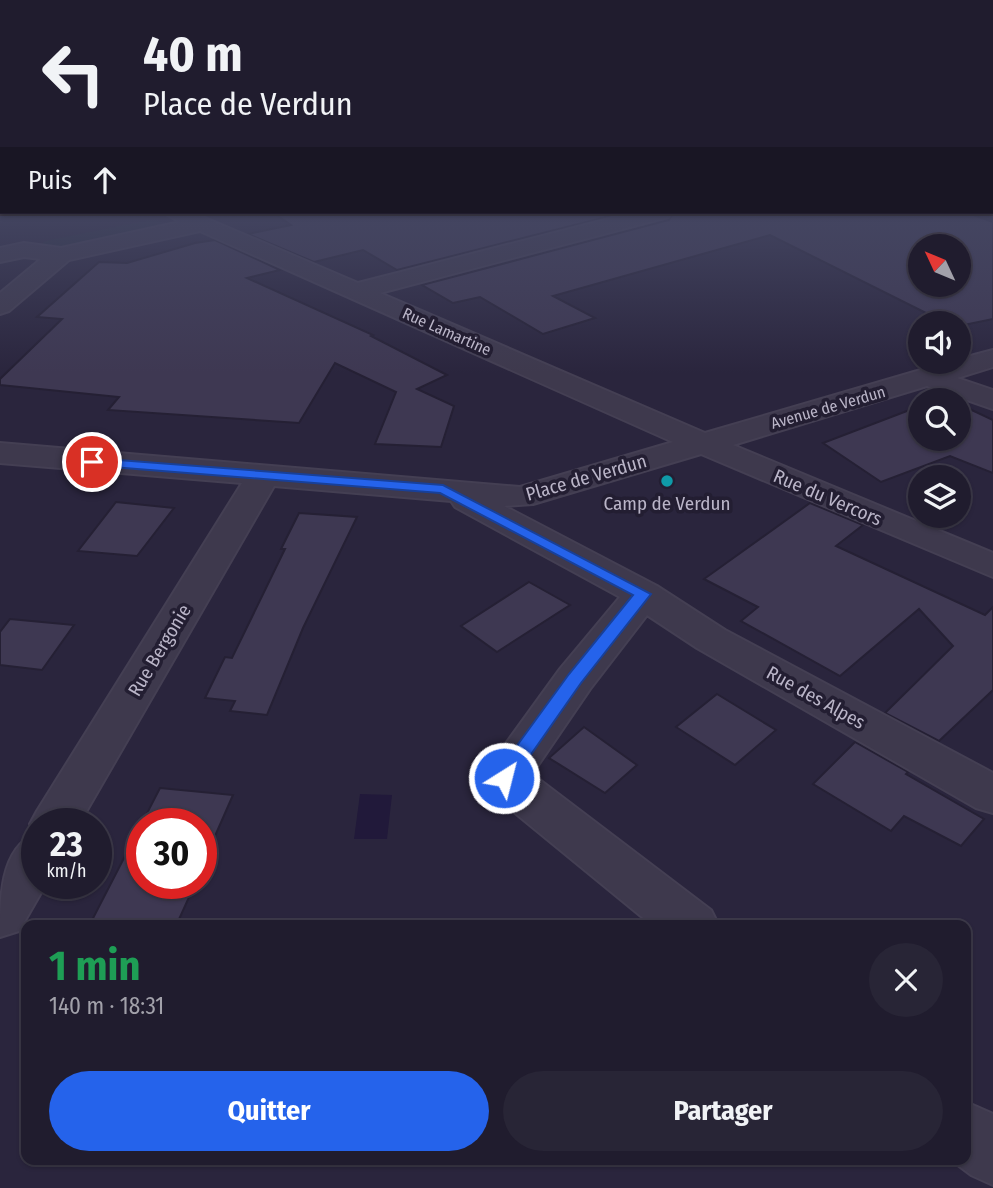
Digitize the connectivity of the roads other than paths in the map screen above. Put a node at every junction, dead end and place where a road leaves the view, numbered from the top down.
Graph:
1 (52, 262) edge
2 (291, 262) edge
3 (467, 262) edge
4 (357, 291) junction
5 (0, 306) edge
6 (993, 358) edge
7 (928, 377) junction
8 (993, 400) edge
9 (702, 443) junction
10 (0, 453) edge
11 (263, 476) junction
12 (443, 489) junction
13 (993, 566) edge
14 (643, 594) junction
15 (993, 794) edge
16 (64, 808) edge
17 (21, 880) edge
18 (0, 915) edge
19 (684, 920) edge
20 (971, 1137) edge
21 (993, 1153) edge

1 - 5 street
2 - 4 street, Rue Lamartine
3 - 4 street
4 - 9 street, Rue Lamartine
6 - 7 street, Avenue de Verdun
7 - 8 street
7 - 9 street, Avenue de Verdun
9 - 12 street, Place de Verdun
9 - 13 street, Rue du Vercors
10 - 11 street
11 - 12 street
11 - 16 street, Rue Bergonie
12 - 14 street, Place de Verdun
14 - 15 street, Rue des Alpes
14 - 19 street
17 - 18 street
20 - 21 street

